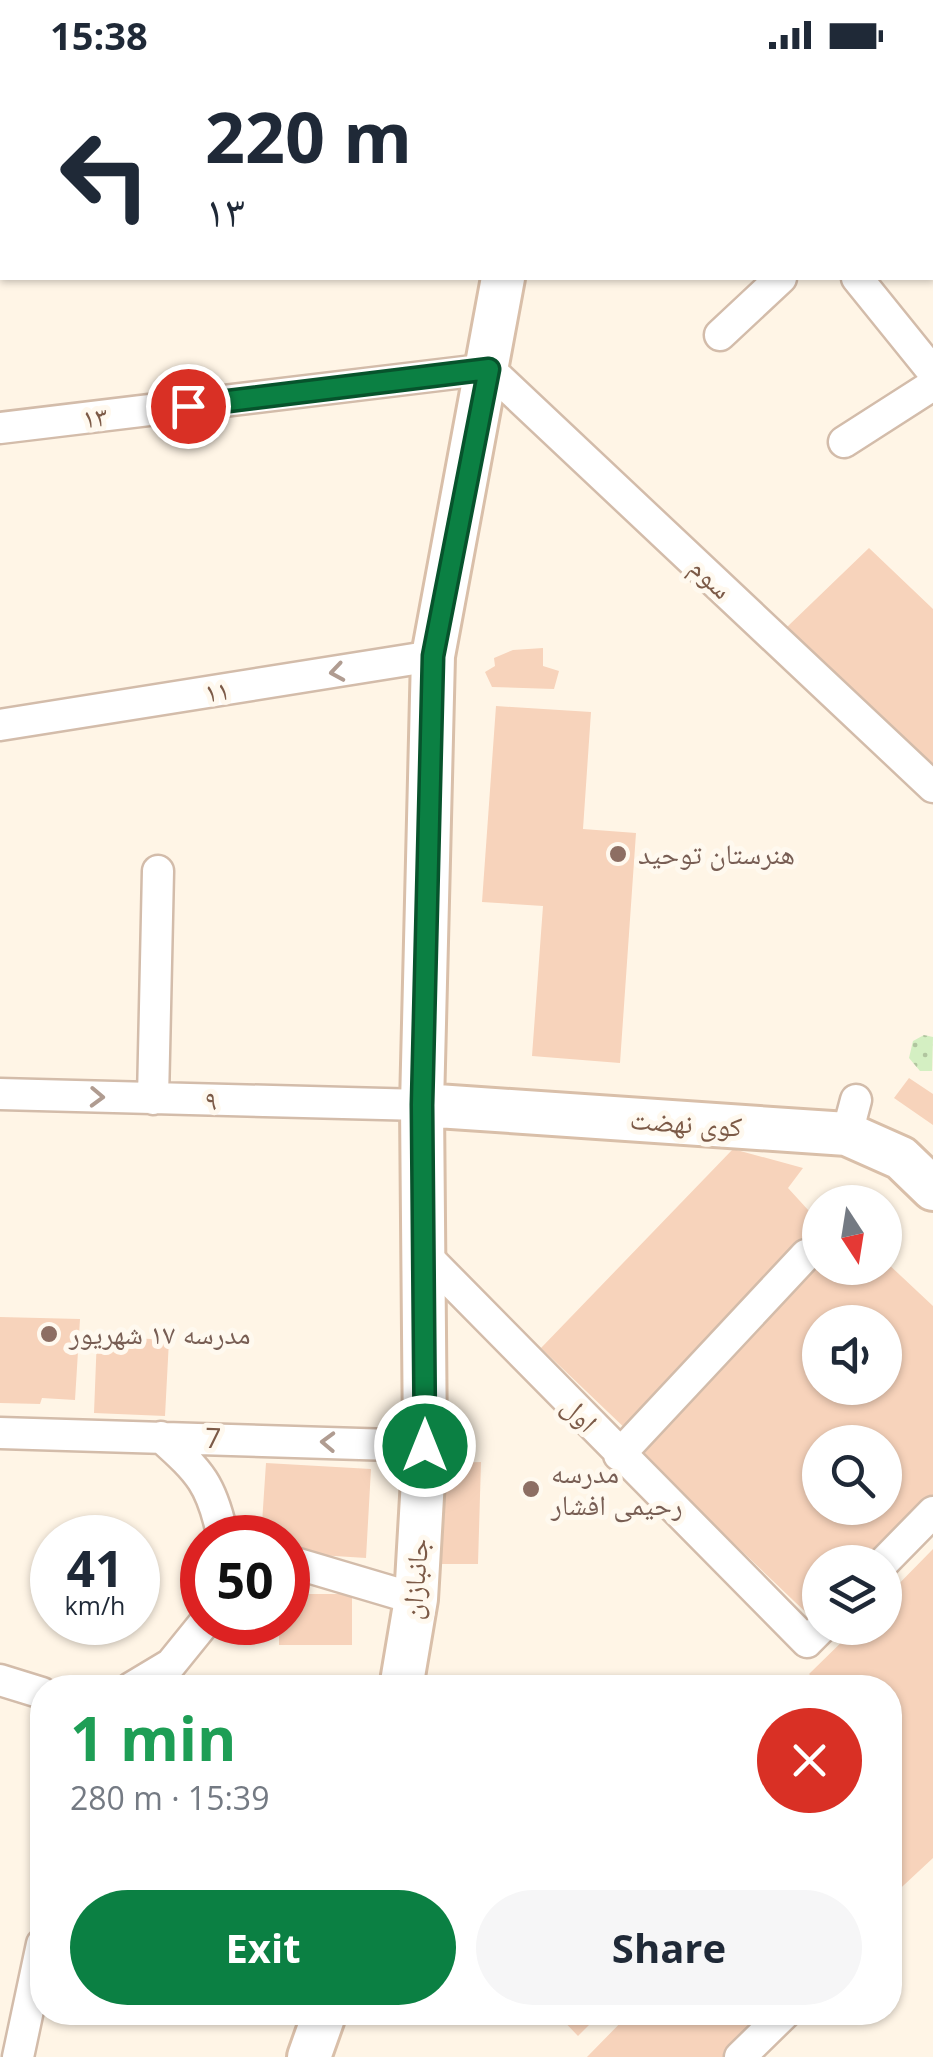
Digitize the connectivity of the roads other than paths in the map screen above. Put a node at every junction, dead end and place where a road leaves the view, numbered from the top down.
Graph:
1 (503, 280) edge
2 (778, 280) edge
3 (859, 280) edge
4 (720, 336) dead end
5 (489, 369) junction
6 (933, 372) edge
7 (933, 385) edge
8 (0, 428) edge
9 (844, 442) dead end
10 (433, 656) junction
11 (0, 725) edge
12 (933, 787) edge
13 (158, 871) dead end
14 (0, 1094) edge
15 (153, 1099) junction
16 (422, 1105) junction
17 (933, 1189) edge
18 (426, 1256) junction
19 (802, 1258) edge
20 (3, 1436) edge
21 (161, 1436) junction
22 (425, 1446) junction
23 (620, 1454) junction
24 (933, 1512) edge
25 (218, 1515) edge
26 (901, 1545) edge
27 (310, 1568) edge
28 (416, 1599) junction
29 (802, 1637) edge
30 (186, 1645) edge
31 (153, 1675) edge
32 (403, 1675) edge
33 (1, 1684) edge
34 (30, 1690) edge
35 (30, 2000) edge
36 (320, 2025) edge
37 (776, 2025) edge
38 (756, 2052) edge
39 (18, 2057) edge
40 (309, 2057) edge

1 - 5 main road, جانبازان
2 - 4 street
3 - 6 street
5 - 8 street, ۱۳
5 - 10 main road, جانبازان
5 - 12 street, سوم
7 - 9 street
10 -> 11 street, ۱۱
10 - 16 main road, جانبازان
13 - 15 street
14 -> 15 street, ۹
15 - 16 street, ۹
16 - 17 main road, کوی نهضت
16 - 18 main road, جانبازان
18 - 22 main road, جانبازان
18 - 23 street, اول
19 - 23 street
20 - 21 street, 7
22 -> 21 street, 7
21 - 25 street
22 - 28 main road, جانبازان
23 - 29 street, اول
24 - 26 street
27 - 28 street
28 - 32 main road, جانبازان
30 - 31 street
33 - 34 street
35 - 39 street
36 - 40 main road
37 - 38 street

